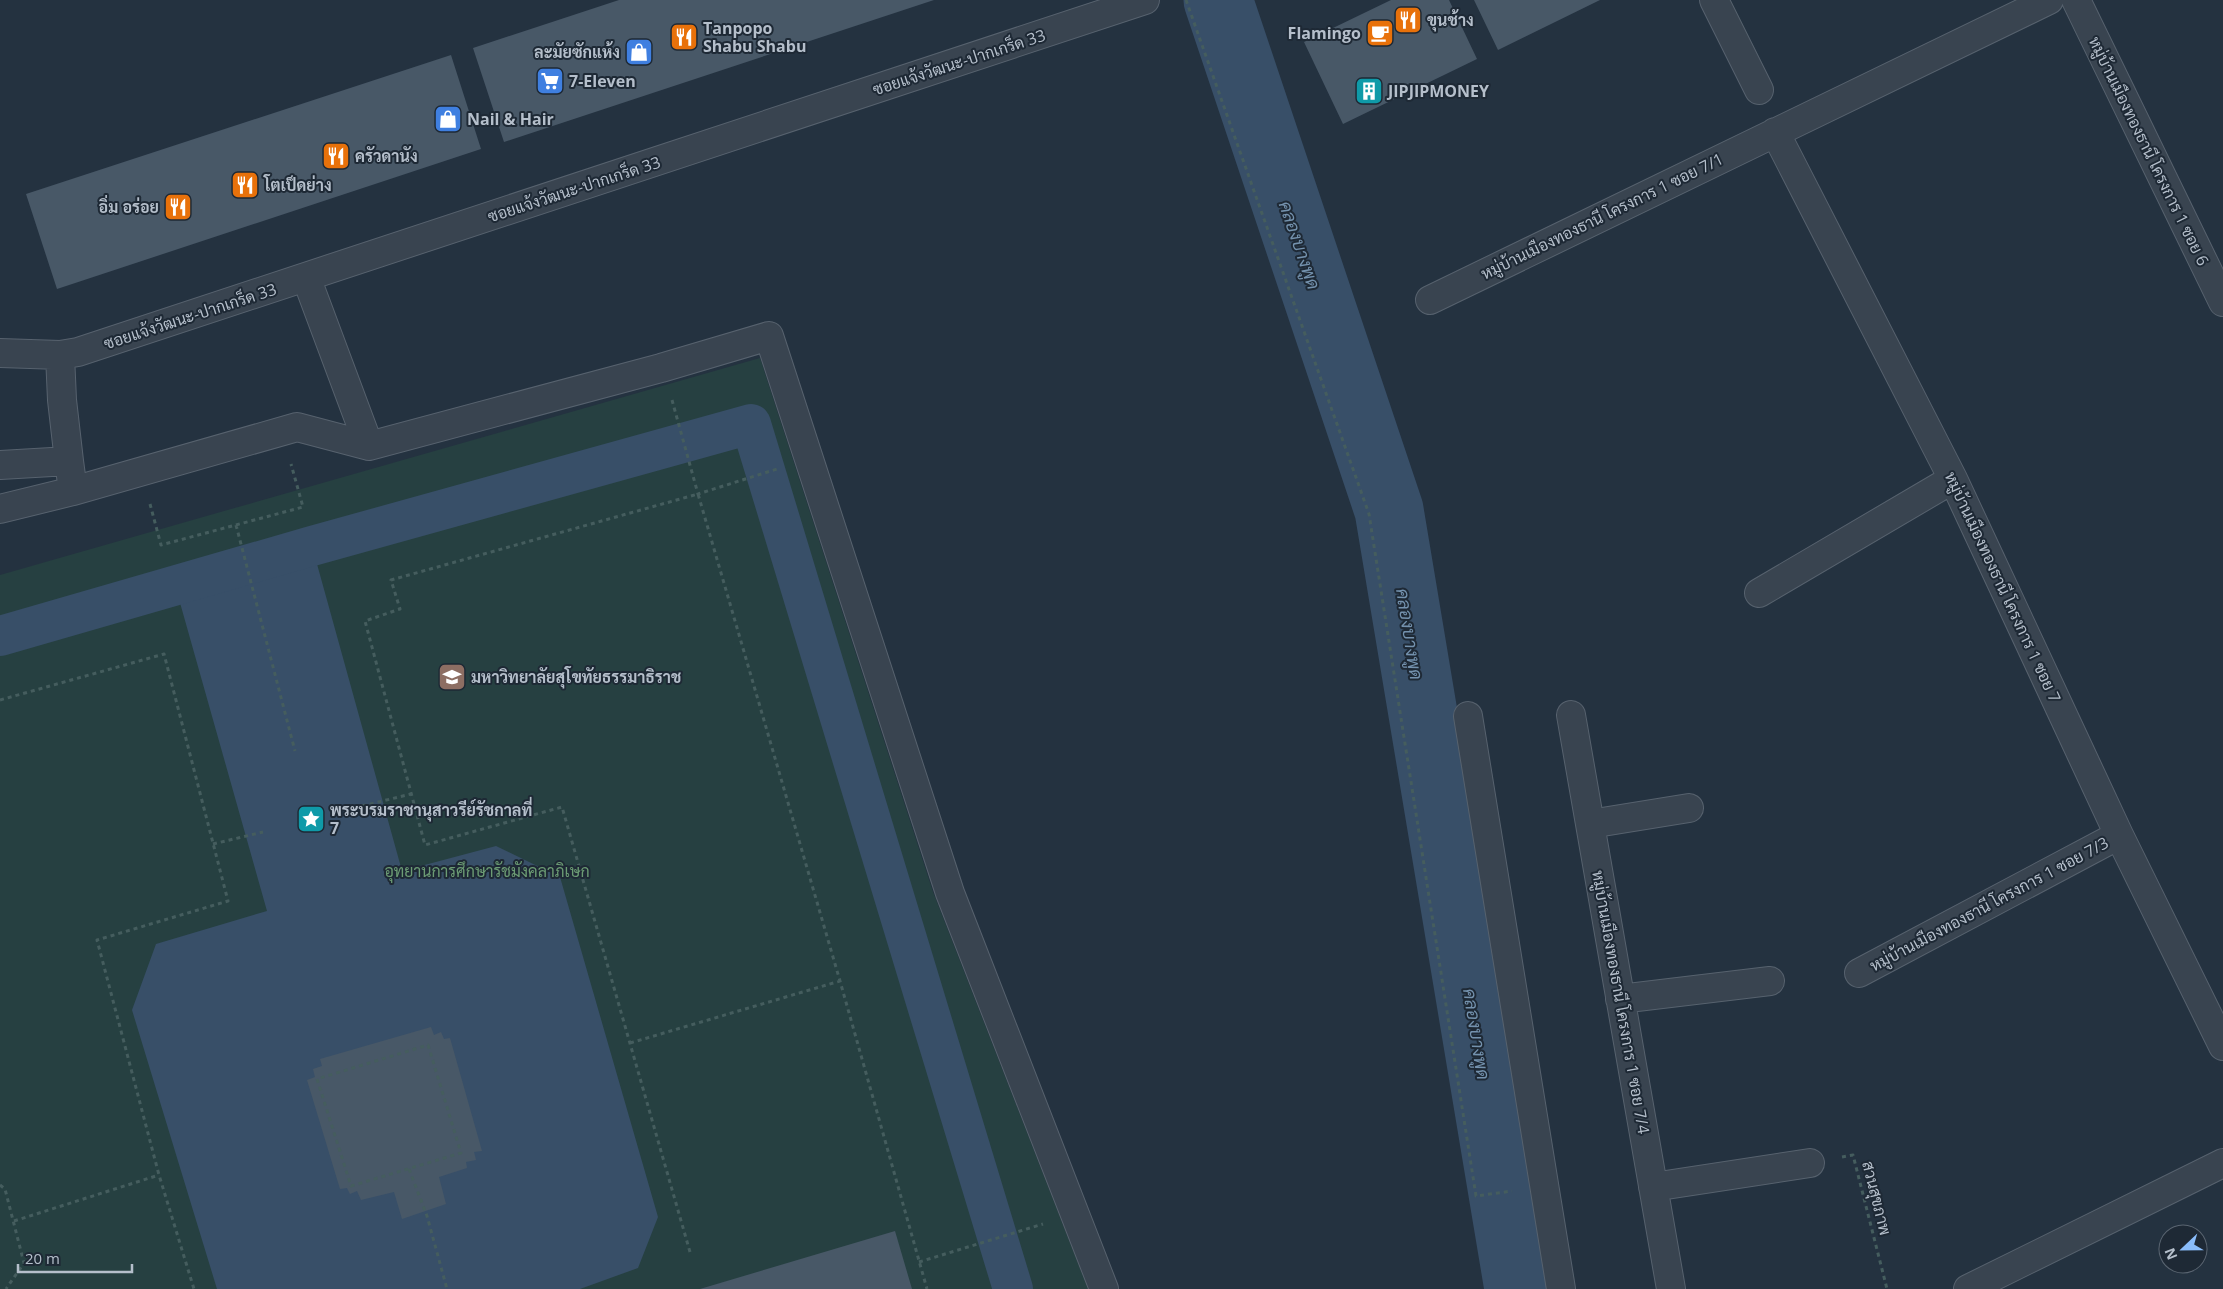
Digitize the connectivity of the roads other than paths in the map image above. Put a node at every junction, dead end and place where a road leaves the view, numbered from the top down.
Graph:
1 (1145, 0) edge
2 (1714, 0) edge
3 (2049, 0) edge
4 (2076, 0) edge
5 (1759, 90) dead end
6 (1775, 132) junction
7 (306, 277) junction
8 (1430, 300) dead end
9 (2223, 302) edge
10 (0, 353) edge
11 (60, 355) junction
12 (369, 446) junction
13 (69, 461) junction
14 (0, 465) edge
15 (1953, 479) junction
16 (72, 491) junction
17 (0, 509) edge
18 (1760, 593) dead end
19 (1571, 715) dead end
20 (1468, 716) dead end
21 (1689, 808) dead end
22 (1590, 824) junction
23 (2119, 835) junction
24 (1859, 973) dead end
25 (1770, 980) dead end
26 (1620, 999) junction
27 (2223, 1046) edge
28 (1810, 1163) road end
29 (2223, 1163) edge
30 (1653, 1187) junction
31 (1104, 1289) edge
32 (1561, 1289) edge
33 (1671, 1289) edge
34 (1968, 1289) edge

1 - 7 street, ซอยแจ้งวัฒนะ-ปากเกร็ด 33
2 - 5 street
3 - 6 street, หมู่บ้านเมืองทองธานี โครงการ 1 ซอย 7/1
4 - 9 street, หมู่บ้านเมืองทองธานี โครงการ 1 ซอย 6
6 - 8 street, หมู่บ้านเมืองทองธานี โครงการ 1 ซอย 7/1
6 - 15 street, หมู่บ้านเมืองทองธานี โครงการ 1 ซอย 7
7 - 11 street, ซอยแจ้งวัฒนะ-ปากเกร็ด 33
7 - 12 street
10 - 11 street, ซอยแจ้งวัฒนะ-ปากเกร็ด 33
11 - 13 street
12 - 16 street
12 - 31 street
13 - 14 street
13 - 16 street
15 - 18 street
15 - 23 street, หมู่บ้านเมืองทองธานี โครงการ 1 ซอย 7
16 - 17 street
19 - 22 street, หมู่บ้านเมืองทองธานี โครงการ 1 ซอย 7/4
20 - 32 street
21 - 22 street
22 - 26 street, หมู่บ้านเมืองทองธานี โครงการ 1 ซอย 7/4
23 - 24 street, หมู่บ้านเมืองทองธานี โครงการ 1 ซอย 7/3
23 - 27 street, หมู่บ้านเมืองทองธานี โครงการ 1 ซอย 7
25 - 26 street
26 - 30 street, หมู่บ้านเมืองทองธานี โครงการ 1 ซอย 7/4
28 - 30 street
29 - 34 street
30 - 33 street, หมู่บ้านเมืองทองธานี โครงการ 1 ซอย 7/4

